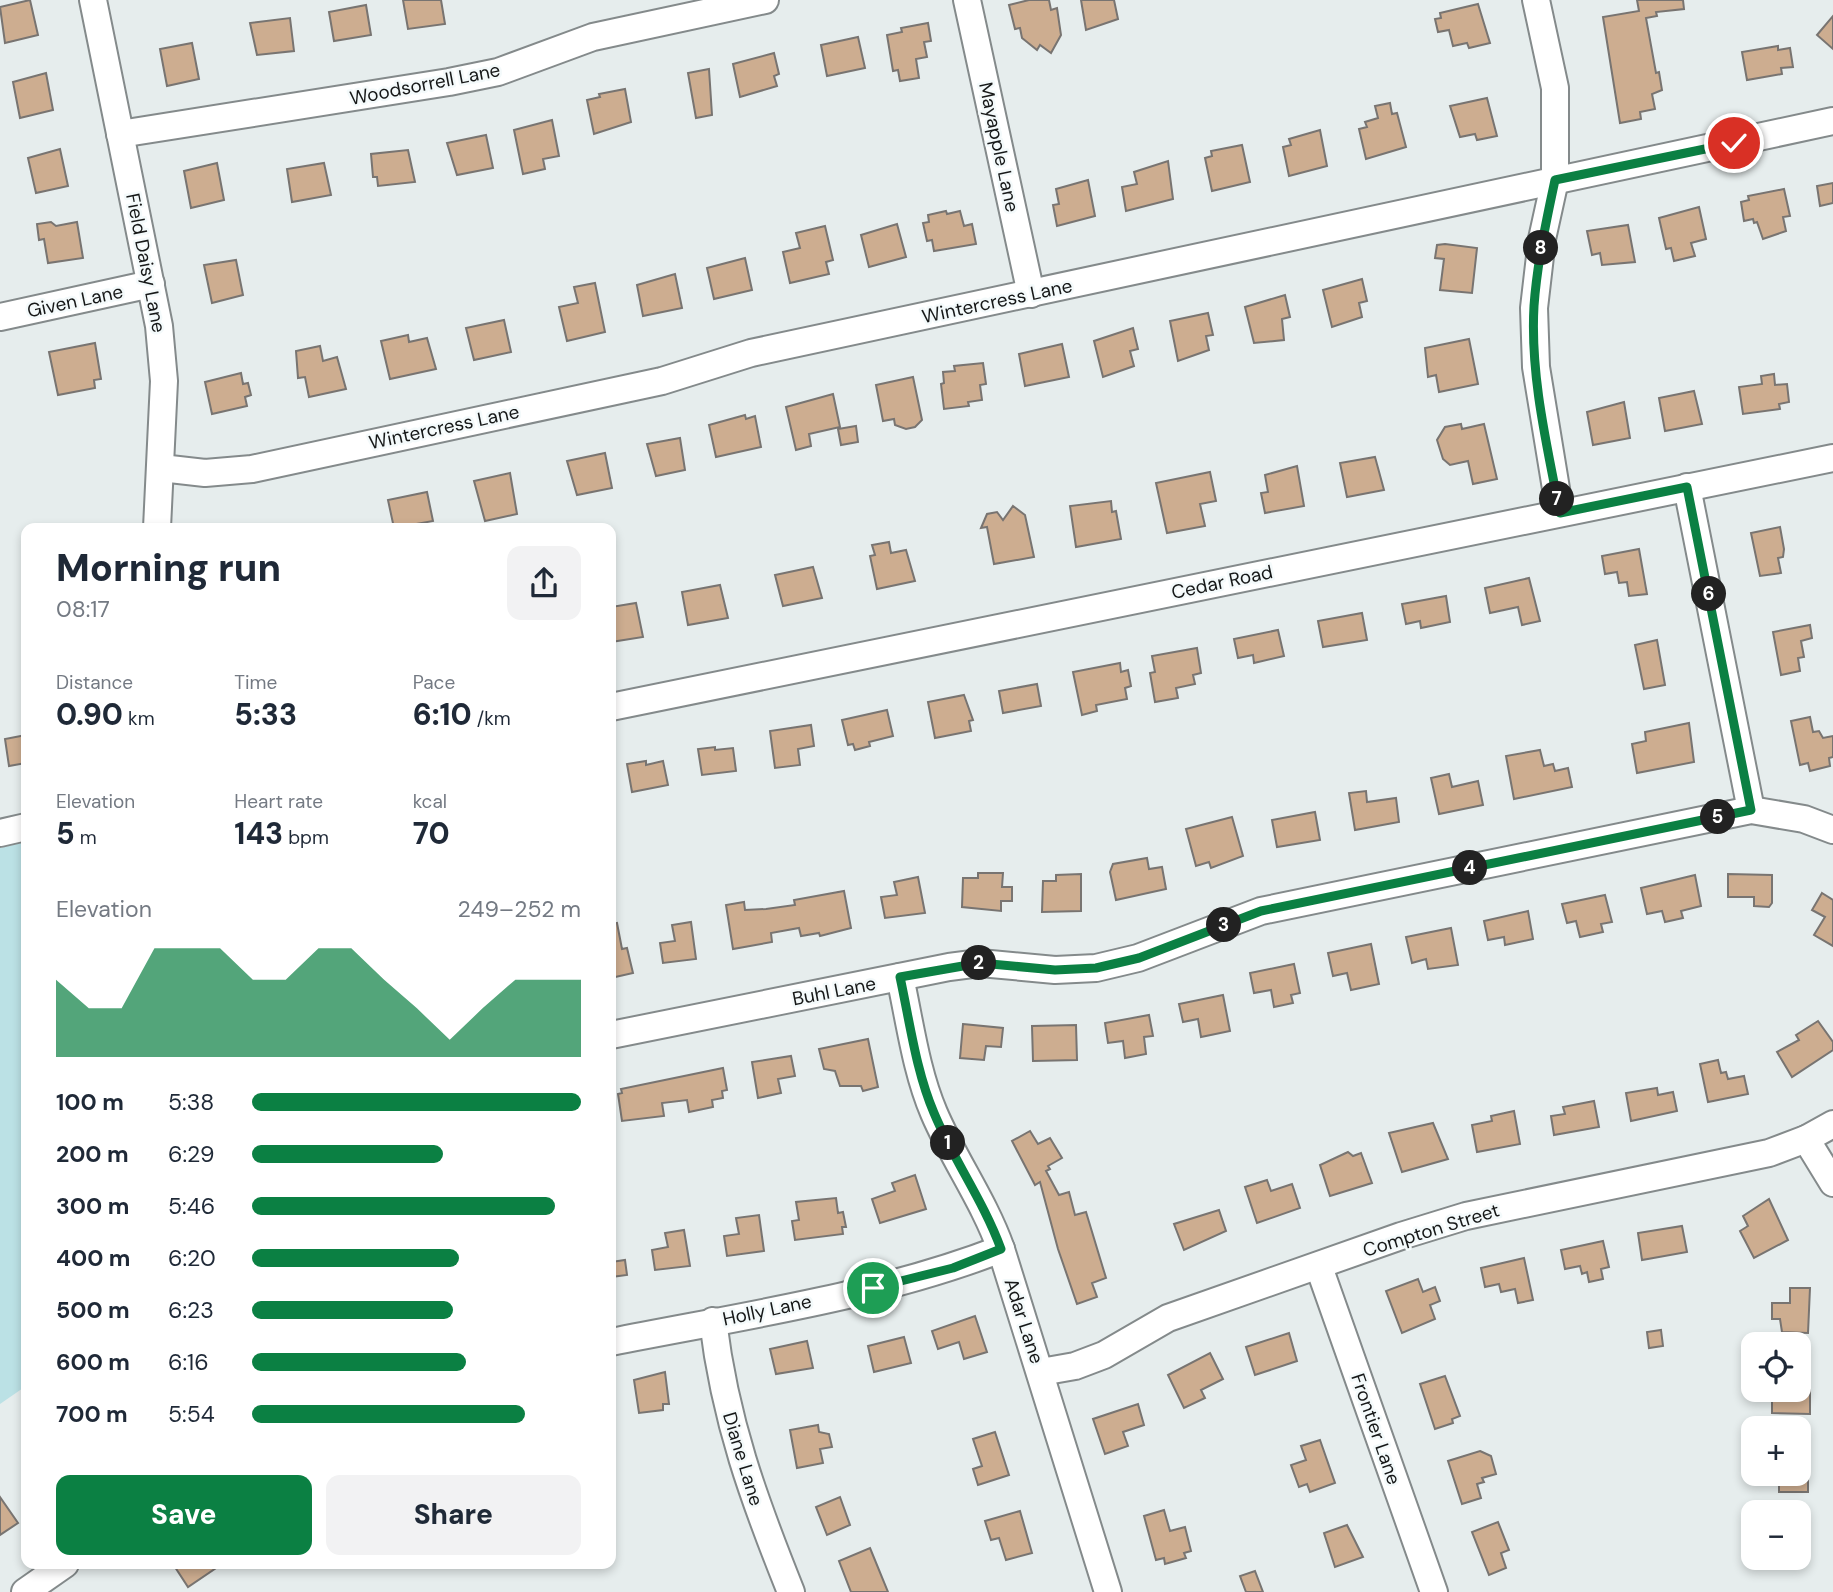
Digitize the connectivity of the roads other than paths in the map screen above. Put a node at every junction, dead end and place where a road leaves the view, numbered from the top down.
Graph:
1 (93, 0) edge
2 (765, 0) edge
3 (967, 0) edge
4 (1536, 0) edge
5 (1833, 121) edge
6 (120, 134) junction
7 (1555, 180) junction
8 (151, 284) junction
9 (1031, 294) junction
10 (0, 317) edge
11 (1833, 458) edge
12 (161, 468) junction
13 (1687, 487) junction
14 (1560, 513) junction
15 (157, 523) edge
16 (616, 706) edge
17 (1751, 810) junction
18 (21, 828) edge
19 (1833, 830) edge
20 (0, 833) edge
21 (900, 977) junction
22 (616, 1034) edge
23 (1833, 1124) edge
24 (1806, 1139) junction
25 (1833, 1183) edge
26 (1001, 1249) junction
27 (1319, 1266) junction
28 (713, 1321) junction
29 (616, 1341) edge
30 (1041, 1372) junction
31 (58, 1569) edge
32 (25, 1592) edge
33 (792, 1592) edge
34 (1108, 1592) edge
35 (1434, 1592) edge

1 - 6 street, Field Daisy Lane
2 - 6 street, Woodsorrell Lane
3 - 9 street, Mayapple Lane
4 - 7 street
5 - 7 street, Wintercress Lane
6 - 8 street, Field Daisy Lane
7 - 9 street, Wintercress Lane
7 - 14 street
8 - 10 street, Given Lane
8 - 12 street, Field Daisy Lane
9 - 12 street, Wintercress Lane
11 - 13 street, Cedar Road
12 - 15 street, Field Daisy Lane
13 - 14 street, Cedar Road
13 - 17 street
14 - 16 street, Cedar Road
17 - 19 street, Buhl Lane
17 - 21 street, Buhl Lane
18 - 20 street
21 - 22 street, Buhl Lane
21 - 26 street, Adar Lane
23 - 24 street, Compton Street
24 - 25 street
24 - 27 street, Compton Street
26 - 28 street, Holly Lane
26 - 30 street, Adar Lane
27 - 30 street, Compton Street
27 - 35 street, Frontier Lane
28 - 29 street, Holly Lane
28 - 33 street, Diane Lane
30 - 34 street, Adar Lane
31 - 32 street

